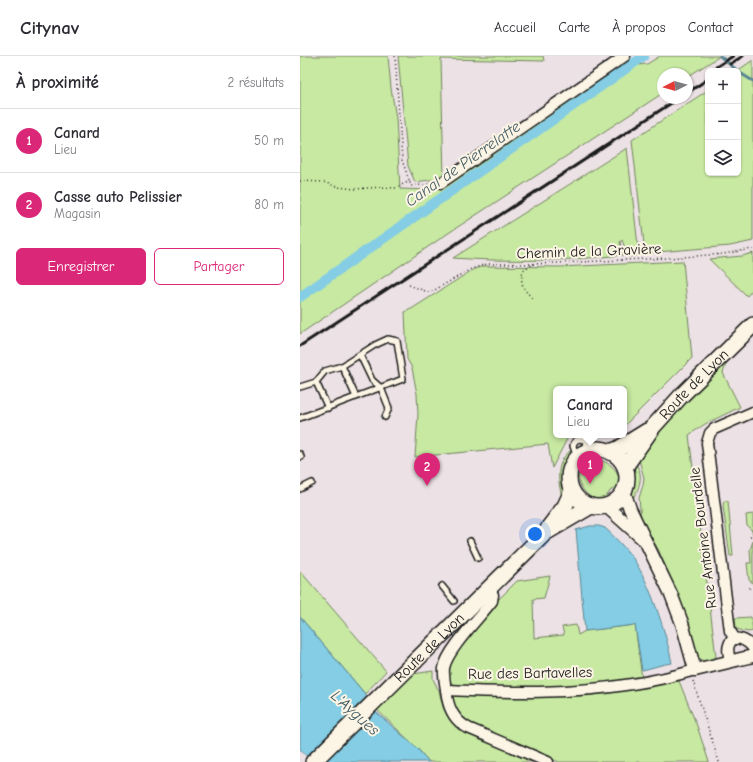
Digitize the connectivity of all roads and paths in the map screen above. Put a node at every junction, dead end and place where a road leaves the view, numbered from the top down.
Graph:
1 (395, 56) edge
2 (625, 56) edge
3 (410, 180) junction
4 (300, 181) edge
5 (441, 183) joint
6 (753, 249) edge
7 (533, 264) junction
8 (409, 285) dead end
9 (532, 298) dead end
10 (753, 325) edge
11 (360, 355) junction
12 (342, 366) junction
13 (316, 382) junction
14 (300, 387) edge
15 (381, 388) junction
16 (356, 397) junction
17 (328, 408) junction
18 (753, 412) edge
19 (385, 417) dead end
20 (300, 418) edge
21 (653, 427) junction
22 (610, 452) junction
23 (625, 467) junction
24 (312, 483) dead end
25 (300, 489) edge
26 (572, 491) junction
27 (624, 491) junction
28 (591, 506) junction
29 (606, 506) junction
30 (546, 533) junction
31 (470, 541) dead end
32 (645, 542) junction
33 (478, 558) dead end
34 (442, 586) dead end
35 (488, 588) junction
36 (749, 588) dead end
37 (753, 588) edge
38 (454, 602) dead end
39 (735, 639) junction
40 (753, 648) edge
41 (753, 656) edge
42 (731, 662) junction
43 (693, 671) junction
44 (446, 690) junction
45 (313, 762) edge
46 (548, 762) edge
47 (719, 762) edge

1 - 3 path
2 - 5 street
3 - 4 path
3 - 5 path
6 - 7 path, Chemin de la Gravière
7 - 8 path, Chemin de la Gravière
7 - 9 path
10 - 21 main road, Route de Lyon
11 - 12 lane
11 - 15 lane
11 - 15 lane
12 - 13 lane
12 - 16 lane
13 - 14 lane
13 - 17 lane
15 - 16 lane
15 - 19 lane
16 - 17 lane
17 - 20 lane
18 - 39 street, Rue Antoine Bourdelle
21 - 22 main road, Route de Lyon
21 - 23 main road, Route de Lyon
22 - 23 main road
22 - 26 main road
23 - 27 main road
24 - 25 lane
26 - 28 main road
26 - 30 main road, Route de Lyon
27 - 29 main road
27 - 32 street
28 - 29 main road
28 - 30 main road, Route de Lyon
29 - 32 street
30 - 35 main road, Route de Lyon
31 - 33 lane
32 - 43 street
34 - 38 lane
35 - 44 street, Rue des Bartavelles
35 - 45 main road, Route de Lyon
36 - 37 path
39 - 40 street
39 - 42 street
41 - 42 street, Rue des Bartavelles
42 - 43 street, Rue des Bartavelles
43 - 44 street, Rue des Bartavelles
43 - 47 path
44 - 46 street

